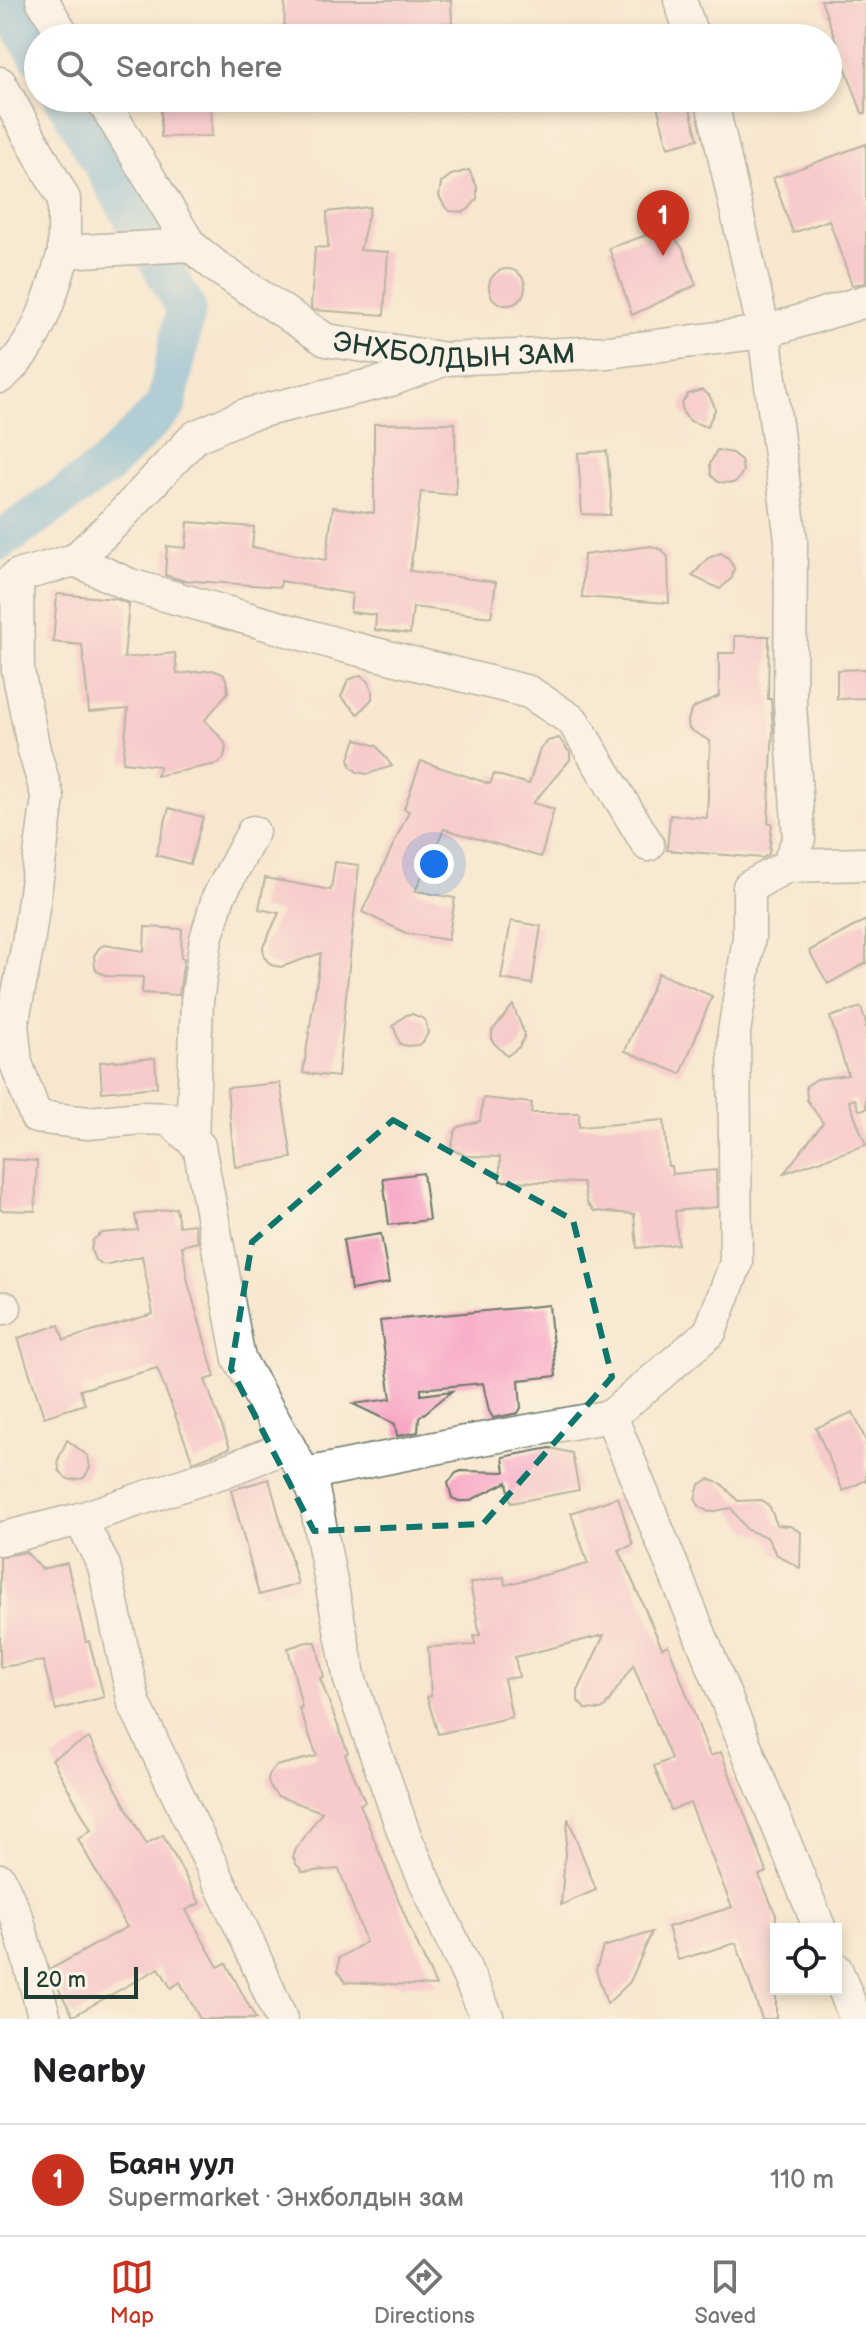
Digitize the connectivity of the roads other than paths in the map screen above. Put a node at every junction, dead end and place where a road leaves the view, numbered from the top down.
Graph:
1 (42, 0) edge
2 (680, 0) edge
3 (57, 24) edge
4 (688, 24) edge
5 (0, 83) edge
6 (109, 112) edge
7 (714, 112) edge
8 (190, 245) junction
9 (64, 252) junction
10 (866, 301) edge
11 (764, 332) junction
12 (446, 359) junction
13 (0, 377) edge
14 (75, 560) junction
15 (9, 582) edge
16 (253, 832) dead end
17 (648, 845) dead end
18 (866, 864) edge
19 (787, 866) junction
20 (192, 1140) junction
21 (611, 1416) junction
22 (289, 1446) junction
23 (306, 1474) junction
24 (80, 1519) junction
25 (0, 1539) edge
26 (0, 1880) edge
27 (818, 1923) edge
28 (842, 1984) edge
29 (45, 2019) edge
30 (281, 2019) edge
31 (488, 2019) edge
32 (856, 2019) edge

1 - 3 street
2 - 4 street
5 - 9 street
6 - 8 street, ЭНХБОЛДЫН ЗАМ
7 - 11 street
8 - 9 street
8 - 12 street, ЭНХБОЛДЫН ЗАМ
9 - 13 street
10 - 11 street, ЭНХБОЛДЫН ЗАМ
11 - 12 street, ЭНХБОЛДЫН ЗАМ
11 - 19 street
12 - 14 street
14 - 15 street
14 - 17 street
15 - 20 street
16 - 20 street
18 - 19 street
19 - 21 street
20 - 22 street
21 - 23 street
21 - 27 street
22 - 23 street
22 - 24 street
23 - 31 street
24 - 25 street
24 - 30 street
26 - 29 street
28 - 32 street

